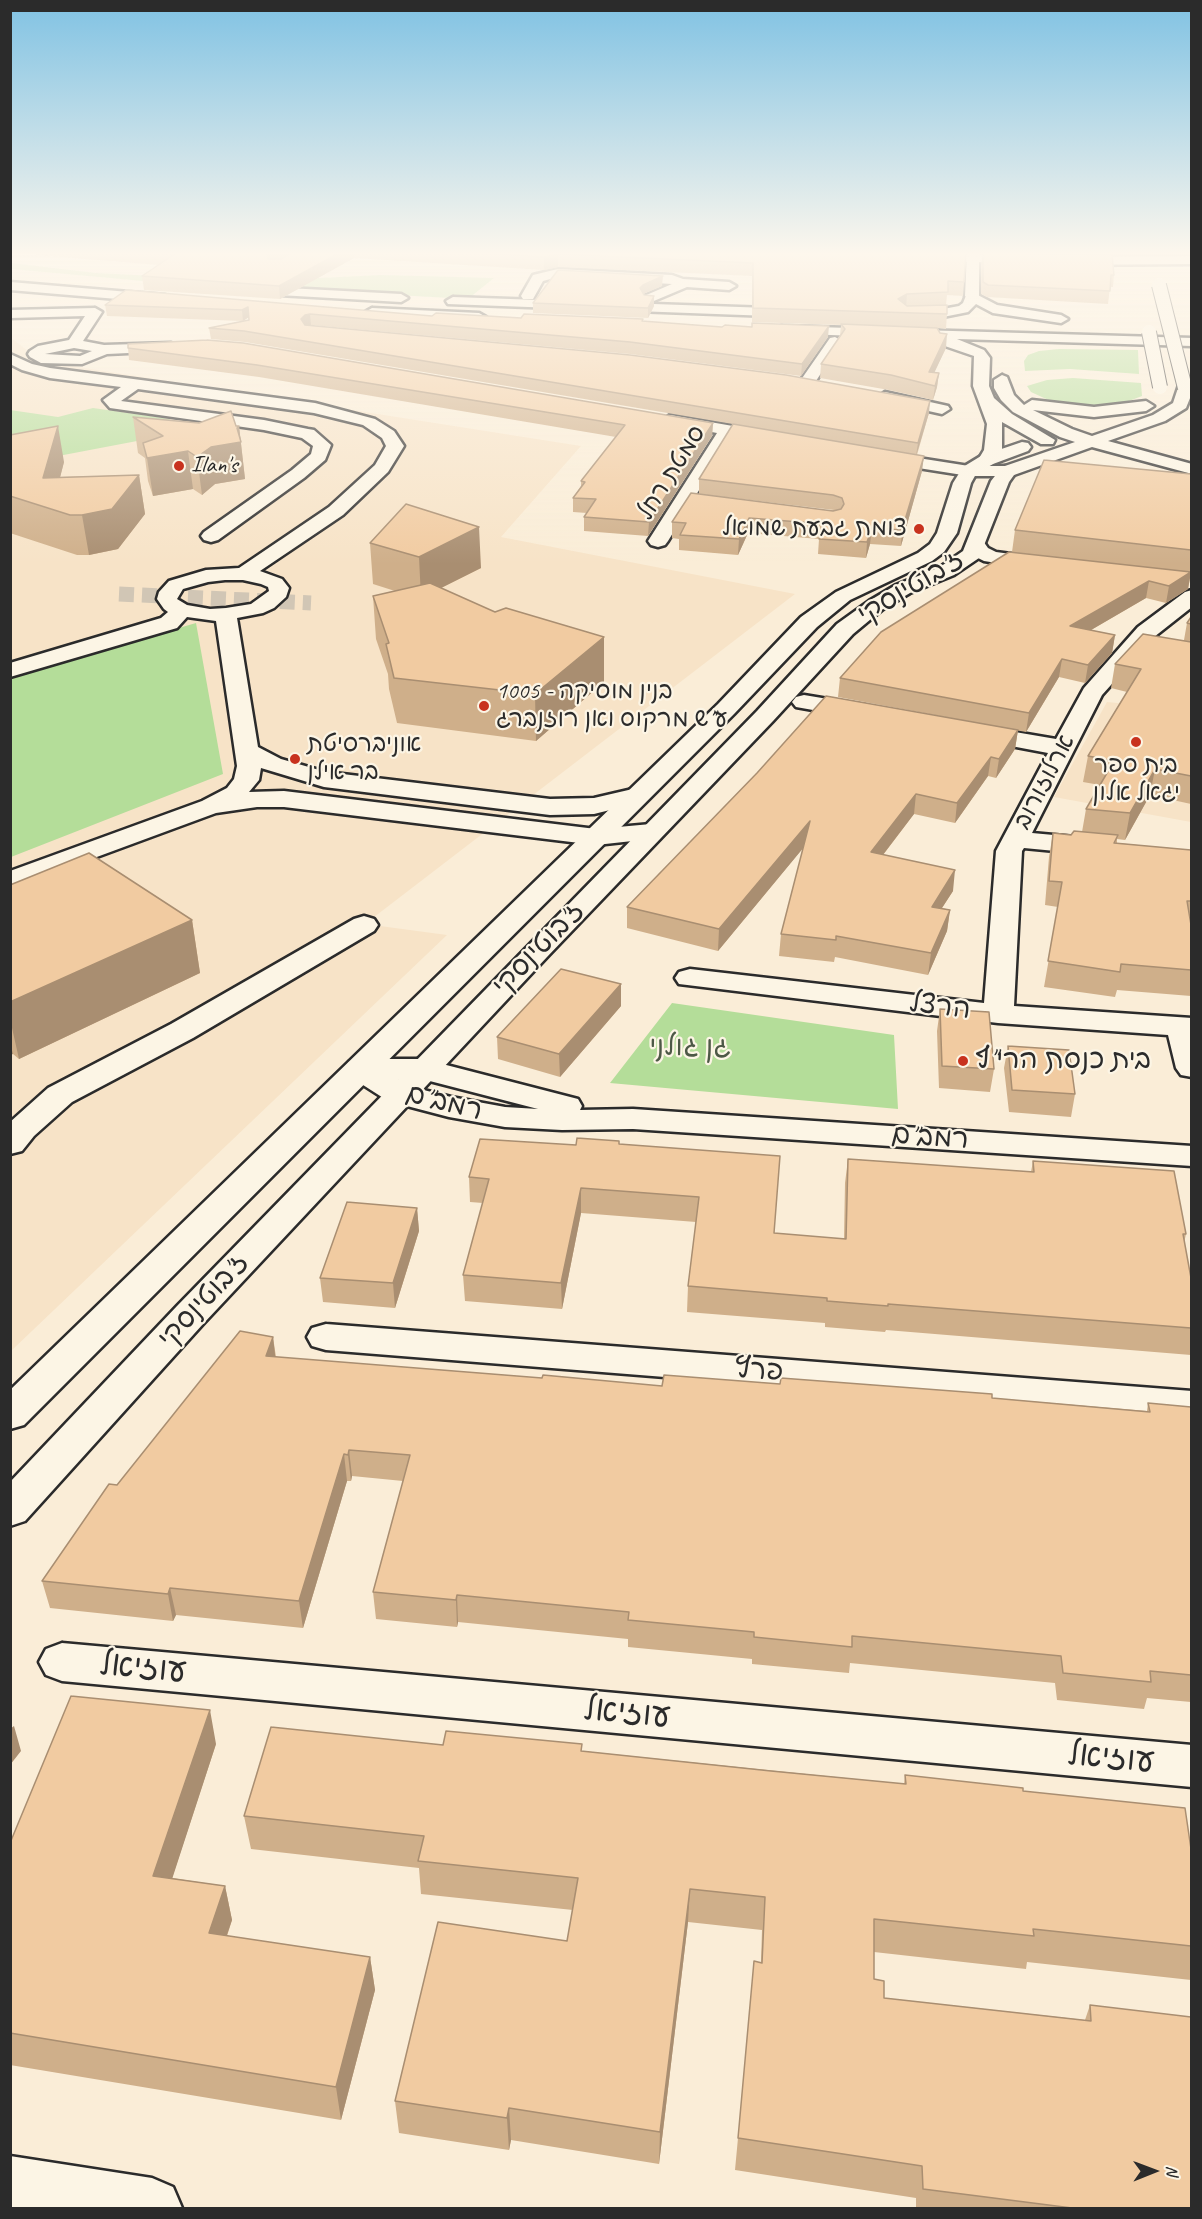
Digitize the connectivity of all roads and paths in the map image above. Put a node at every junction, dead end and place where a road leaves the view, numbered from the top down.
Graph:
1 (38, 357) edge
2 (91, 357) edge
3 (827, 357) edge
4 (982, 357) edge
5 (1014, 357) edge
6 (1153, 357) edge
7 (1177, 357) edge
8 (10, 358) edge
9 (786, 380) edge
10 (136, 384) junction
11 (865, 393) edge
12 (1007, 397) junction
13 (987, 400) junction
14 (1146, 406) junction
15 (942, 409) dead end
16 (658, 418) edge
17 (1128, 429) junction
18 (727, 430) junction
19 (1047, 440) junction
20 (785, 441) edge
21 (1068, 441) junction
22 (1093, 450) junction
23 (859, 454) edge
24 (1038, 459) junction
25 (1156, 462) junction
26 (988, 467) junction
27 (1191, 469) edge
28 (1191, 480) edge
29 (684, 500) junction
30 (707, 503) edge
31 (211, 536) dead end
32 (658, 541) dead end
33 (976, 544) junction
34 (1058, 566) edge
35 (243, 574) junction
36 (1188, 585) edge
37 (182, 610) junction
38 (226, 614) junction
39 (10, 670) edge
40 (804, 702) dead end
41 (886, 716) edge
42 (957, 729) edge
43 (1063, 748) junction
44 (248, 751) junction
45 (637, 796) junction
46 (211, 806) junction
47 (507, 826) junction
48 (651, 832) junction
49 (596, 837) junction
50 (1016, 839) junction
51 (1121, 850) edge
52 (563, 870) junction
53 (10, 881) edge
54 (364, 925) dead end
55 (690, 978) dead end
56 (998, 1014) junction
57 (1187, 1027) edge
58 (1191, 1068) edge
59 (360, 1069) junction
60 (423, 1069) junction
61 (400, 1095) junction
62 (633, 1119) junction
63 (10, 1144) edge
64 (1191, 1156) edge
65 (326, 1337) dead end
66 (1191, 1405) edge
67 (10, 1415) edge
68 (10, 1510) edge
69 (62, 1662) dead end
70 (1191, 1766) edge
71 (10, 2184) edge
72 (152, 2208) edge

1 - 2 main road
3 - 9 main road
4 - 13 main road
5 - 12 main road
6 - 14 main road, bridge
7 - 17 main road, bridge
8 - 10 main road
10 - 31 main road
10 - 35 main road
11 - 15 main road
12 - 14 main road
12 - 21 main road
13 - 19 main road
13 - 26 main road
14 - 21 main road
16 - 18 main road
17 - 22 main road
17 - 25 main road
18 - 20 main road
18 - 29 main road, סמטת רחל
19 - 21 main road
19 - 26 main road
21 - 22 main road
21 - 24 main road
22 - 24 main road
22 - 25 main road
22 - 28 main road
23 - 26 main road
24 - 26 main road
25 - 27 main road
26 - 33 main road, ז'בוטינסקי
26 - 45 main road, ז'בוטינסקי
29 - 30 main road
29 - 32 main road, סמטת רחל
33 - 34 main road
33 - 48 main road, ז'בוטינסקי
35 - 37 main road
35 - 38 main road
36 - 43 main road, ארלוזורוב
37 - 38 main road
37 - 39 main road
38 - 44 main road
40 - 41 main road
42 - 43 main road
43 - 50 main road, ארלוזורוב
44 - 45 main road
44 - 46 main road
45 - 49 main road, ז'בוטינסקי
46 - 47 main road
46 - 53 main road
47 - 49 main road
47 - 52 main road
48 - 49 main road
48 - 60 main road, ז'בוטינסקי
49 - 52 main road, ז'בוטינסקי
50 - 51 main road
50 - 56 main road, ארלוזורוב
52 - 59 main road, ז'בוטינסקי
54 - 63 main road
55 - 56 main road, הרצל
56 - 57 main road, הרצל
57 - 58 main road
59 - 60 main road, רמב"ם
59 - 61 main road, רמב"ם
59 - 67 main road, ז'בוטינסקי
60 - 61 main road, ז'בוטינסקי
60 - 62 main road, רמב"ם
61 - 62 main road, רמב"ם
61 - 68 main road, ז'בוטינסקי
62 - 64 main road, רמב"ם
65 - 66 main road, פרץ
69 - 70 main road, עוזיאל
71 - 72 main road

